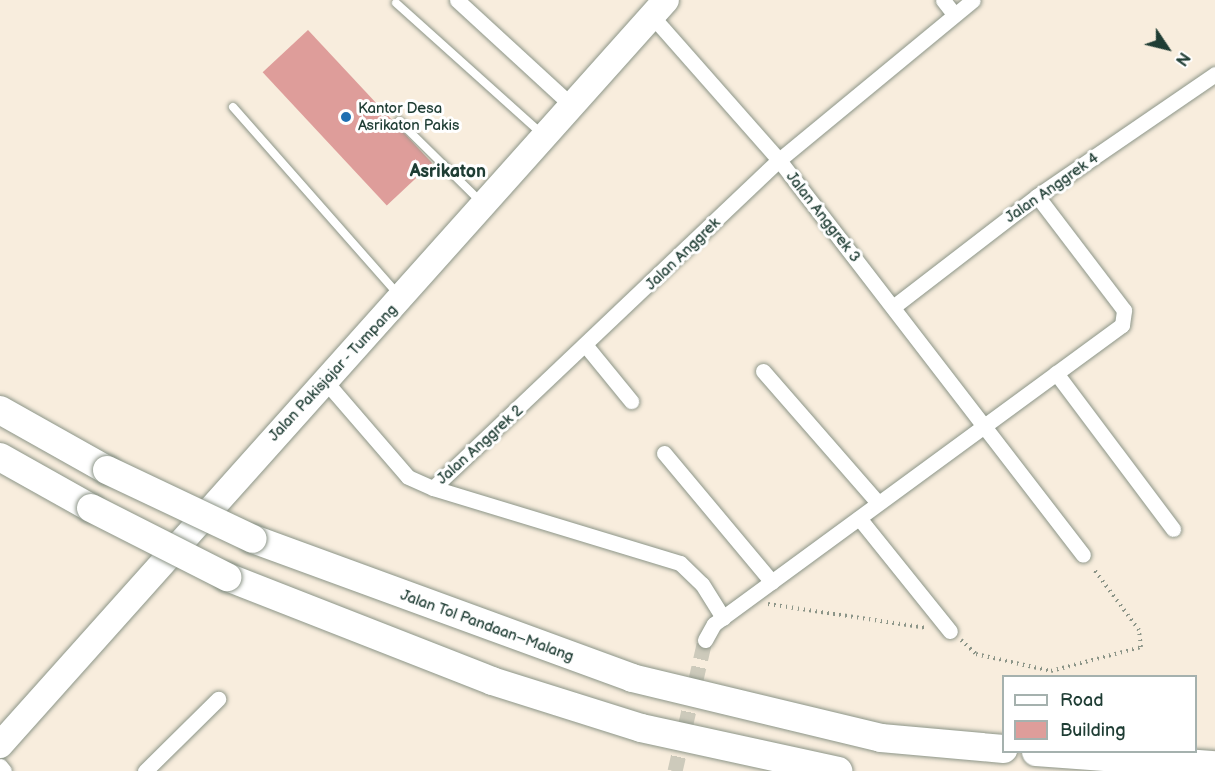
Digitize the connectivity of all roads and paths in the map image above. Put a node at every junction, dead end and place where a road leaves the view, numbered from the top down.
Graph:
1 (457, 0) edge
2 (943, 0) edge
3 (973, 0) edge
4 (396, 3) dead end
5 (659, 8) edge
6 (954, 14) junction
7 (1215, 74) edge
8 (571, 105) junction
9 (233, 107) dead end
10 (399, 121) dead end
11 (543, 135) junction
12 (779, 160) junction
13 (1037, 196) junction
14 (484, 204) junction
15 (402, 298) junction
16 (893, 308) junction
17 (587, 347) junction
18 (763, 371) dead end
19 (1056, 373) junction
20 (326, 382) junction
21 (631, 401) dead end
22 (0, 410) edge
23 (980, 428) junction
24 (664, 453) dead end
25 (0, 457) edge
26 (434, 488) junction
27 (879, 503) junction
28 (859, 518) junction
29 (1173, 529) dead end
30 (1083, 555) joint
31 (772, 582) junction
32 (746, 601) junction
33 (723, 618) junction
34 (950, 631) junction
35 (705, 640) tunnel mouth
36 (218, 699) dead end
37 (3, 735) edge
38 (1002, 748) edge
39 (1050, 753) edge
40 (1215, 765) edge
41 (0, 766) edge
42 (4, 771) edge
43 (145, 771) edge
44 (838, 771) edge

1 - 8 street
2 - 6 street
3 - 6 street, Jalan Anggrek
4 - 11 lane
5 - 8 main road, Jalan Pakisjajar - Tumpang
5 - 12 street, Jalan Anggrek 3
6 - 12 street, Jalan Anggrek
7 - 13 street, Jalan Anggrek 4
8 - 11 main road, Jalan Pakisjajar - Tumpang
9 - 15 lane
10 - 14 lane
11 - 14 main road, Jalan Pakisjajar - Tumpang
12 - 16 street, Jalan Anggrek 3
12 - 17 street, Jalan Anggrek
13 - 16 street, Jalan Anggrek 4
13 - 19 street
14 - 15 main road, Jalan Pakisjajar - Tumpang
15 - 20 main road, Jalan Pakisjajar - Tumpang
16 - 23 street, Jalan Anggrek 3
17 - 21 street
17 - 26 street, Jalan Anggrek 2
18 - 27 street
19 - 23 street
19 - 29 street
20 - 26 street, Jalan Anggrek 2
20 - 37 main road, Jalan Pakisjajar - Tumpang
22 - 38 highway, Jalan Tol Pandaan–Malang, bridge
23 - 27 street
23 - 30 street, Jalan Anggrek 3
24 - 31 street
25 - 44 highway, bridge
26 - 33 street
27 - 28 street
28 - 31 street
28 - 34 street
30 - 34 path
31 - 32 street
32 - 33 street
32 - 34 path
33 - 35 street
36 - 43 street
39 - 40 highway
41 - 42 street

